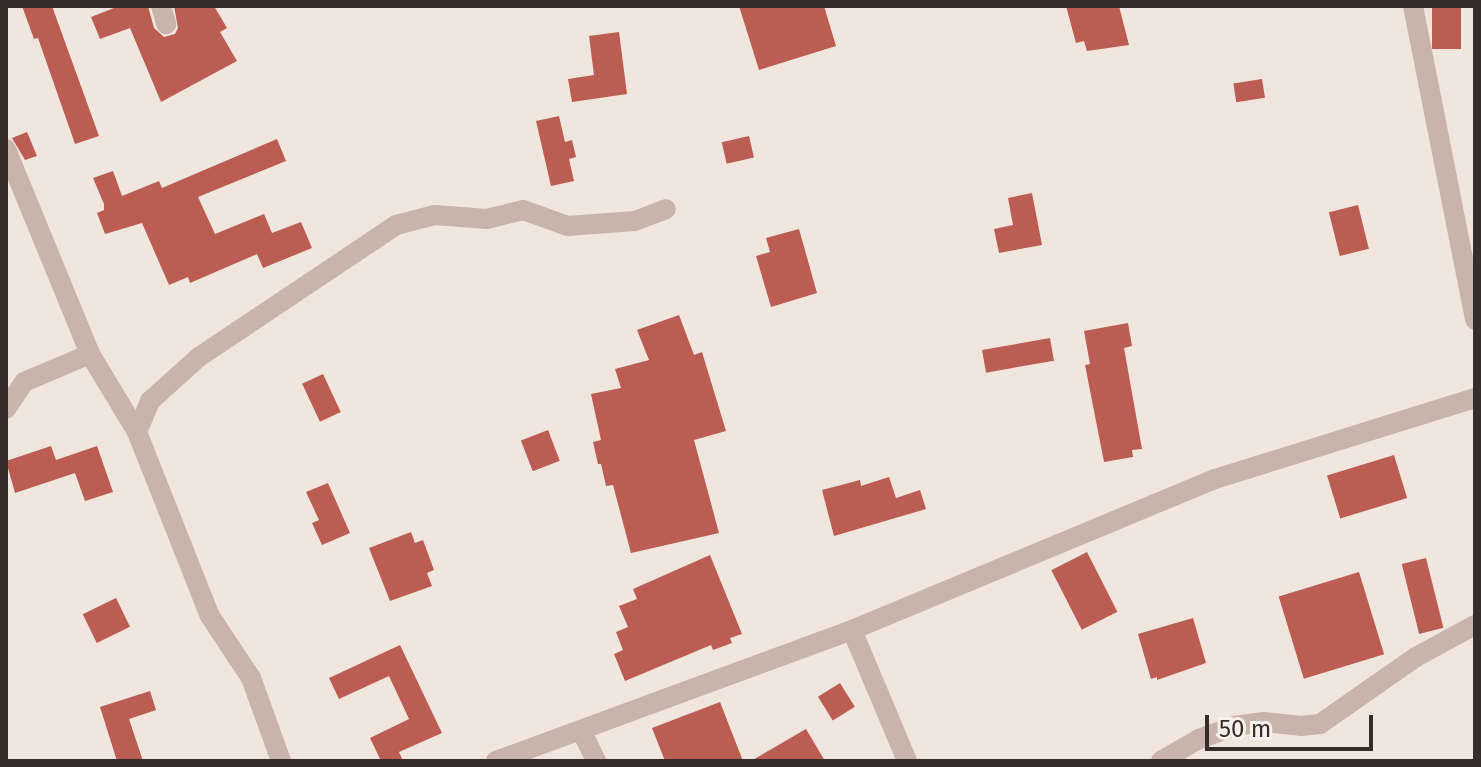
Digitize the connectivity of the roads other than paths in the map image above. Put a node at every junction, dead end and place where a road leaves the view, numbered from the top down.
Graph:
1 (1413, 6) edge
2 (6, 149) edge
3 (666, 209) dead end
4 (1475, 320) edge
5 (90, 354) junction
6 (1475, 398) edge
7 (6, 409) edge
8 (137, 432) junction
9 (1475, 625) edge
10 (852, 630) junction
11 (582, 732) junction
12 (281, 761) edge
13 (496, 761) edge
14 (596, 761) edge
15 (907, 761) edge
16 (1161, 761) edge

1 - 4 street
2 - 5 street
3 - 8 street
5 - 7 street
5 - 8 street
6 - 10 street
8 - 12 street
9 - 16 street
10 - 11 street
10 - 15 street
11 - 13 street
11 - 14 street

